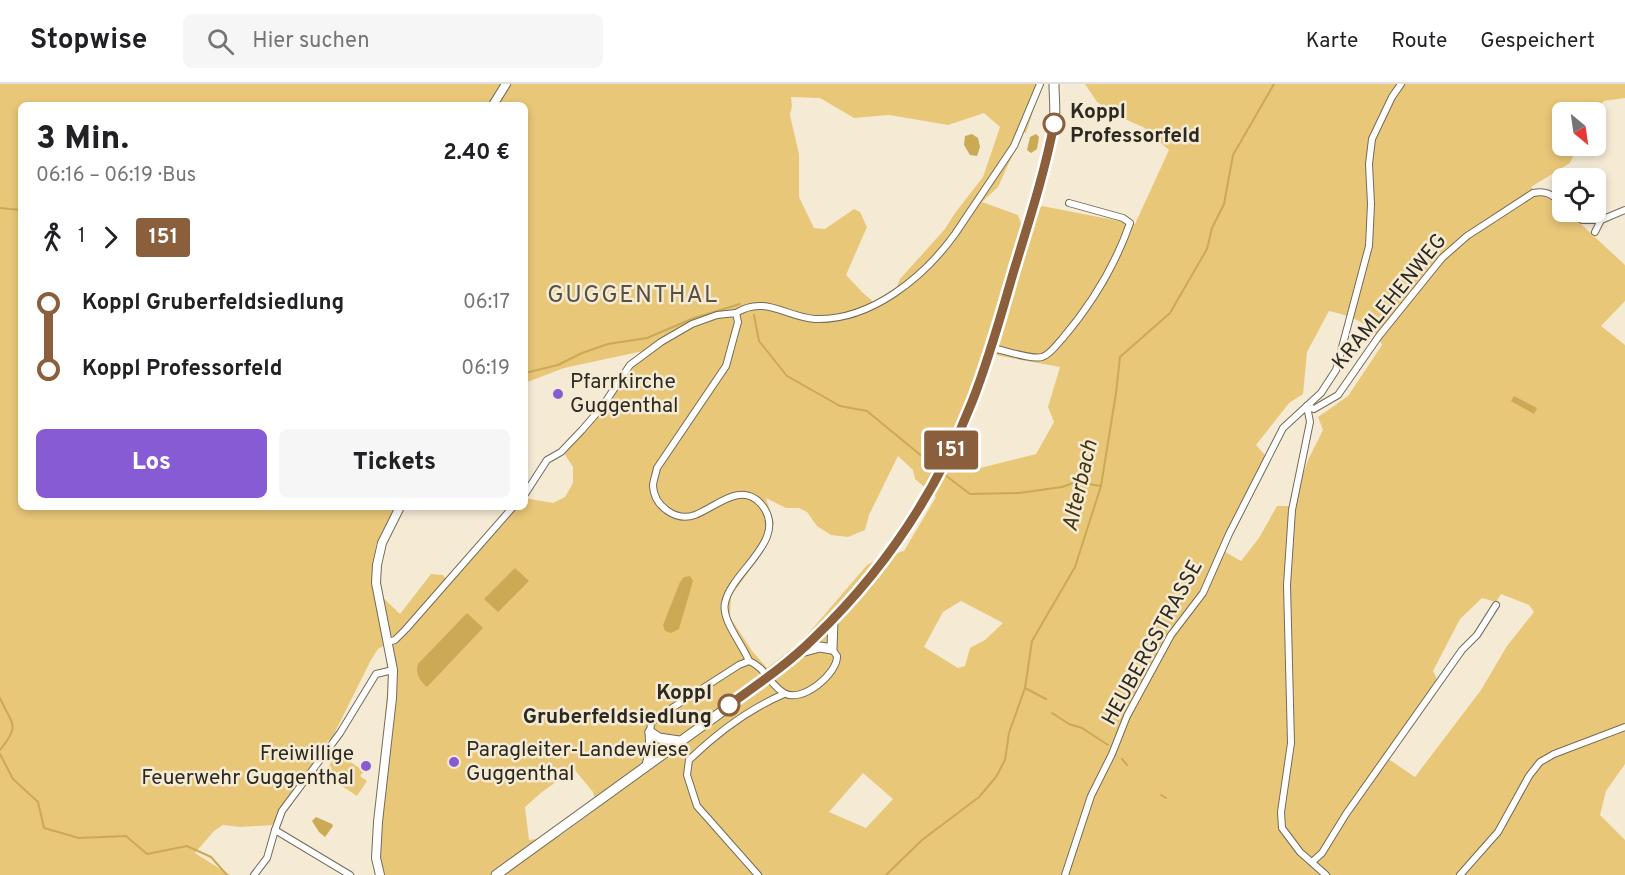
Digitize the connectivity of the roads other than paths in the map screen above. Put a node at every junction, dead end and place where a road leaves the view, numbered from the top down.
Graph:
1 (506, 84) edge
2 (1040, 84) edge
3 (1054, 84) edge
4 (1401, 84) edge
5 (495, 102) edge
6 (1552, 195) edge
7 (1069, 203) dead end
8 (1625, 210) edge
9 (1606, 218) edge
10 (1600, 222) edge
11 (1595, 232) dead end
12 (736, 313) junction
13 (992, 348) junction
14 (1307, 406) junction
15 (528, 489) edge
16 (398, 510) edge
17 (510, 510) edge
18 (1496, 605) dead end
19 (833, 620) junction
20 (388, 642) junction
21 (832, 649) junction
22 (799, 652) junction
23 (749, 661) junction
24 (393, 670) junction
25 (784, 694) junction
26 (1625, 726) edge
27 (650, 732) junction
28 (679, 741) junction
29 (647, 765) junction
30 (274, 830) junction
31 (1312, 862) junction
32 (254, 875) edge
33 (350, 875) edge
34 (380, 875) edge
35 (496, 875) edge
36 (758, 875) edge
37 (1065, 875) edge
38 (1326, 875) edge
39 (1460, 875) edge

1 - 5 main road
2 - 12 street
3 - 13 main road
4 - 14 street, HEUBERGSTRASSE
6 - 14 street, KRAMLEHENWEG
7 - 13 street
8 - 9 street
10 - 11 street
12 - 15 street
12 - 23 street
13 - 19 main road
14 - 31 street
14 - 37 street, HEUBERGSTRASSE
16 - 20 main road
17 - 20 street
18 - 31 street
19 - 21 main road
19 - 22 main road
20 - 24 main road
21 - 22 main road
21 - 25 street
22 - 28 main road, bridge
23 - 25 street
23 - 27 street
24 - 30 street
24 - 34 main road
25 - 36 street
26 - 39 street
27 - 28 main road
27 - 29 main road
28 - 29 main road
29 - 35 main road
30 - 32 street
30 - 33 street
31 - 38 street

